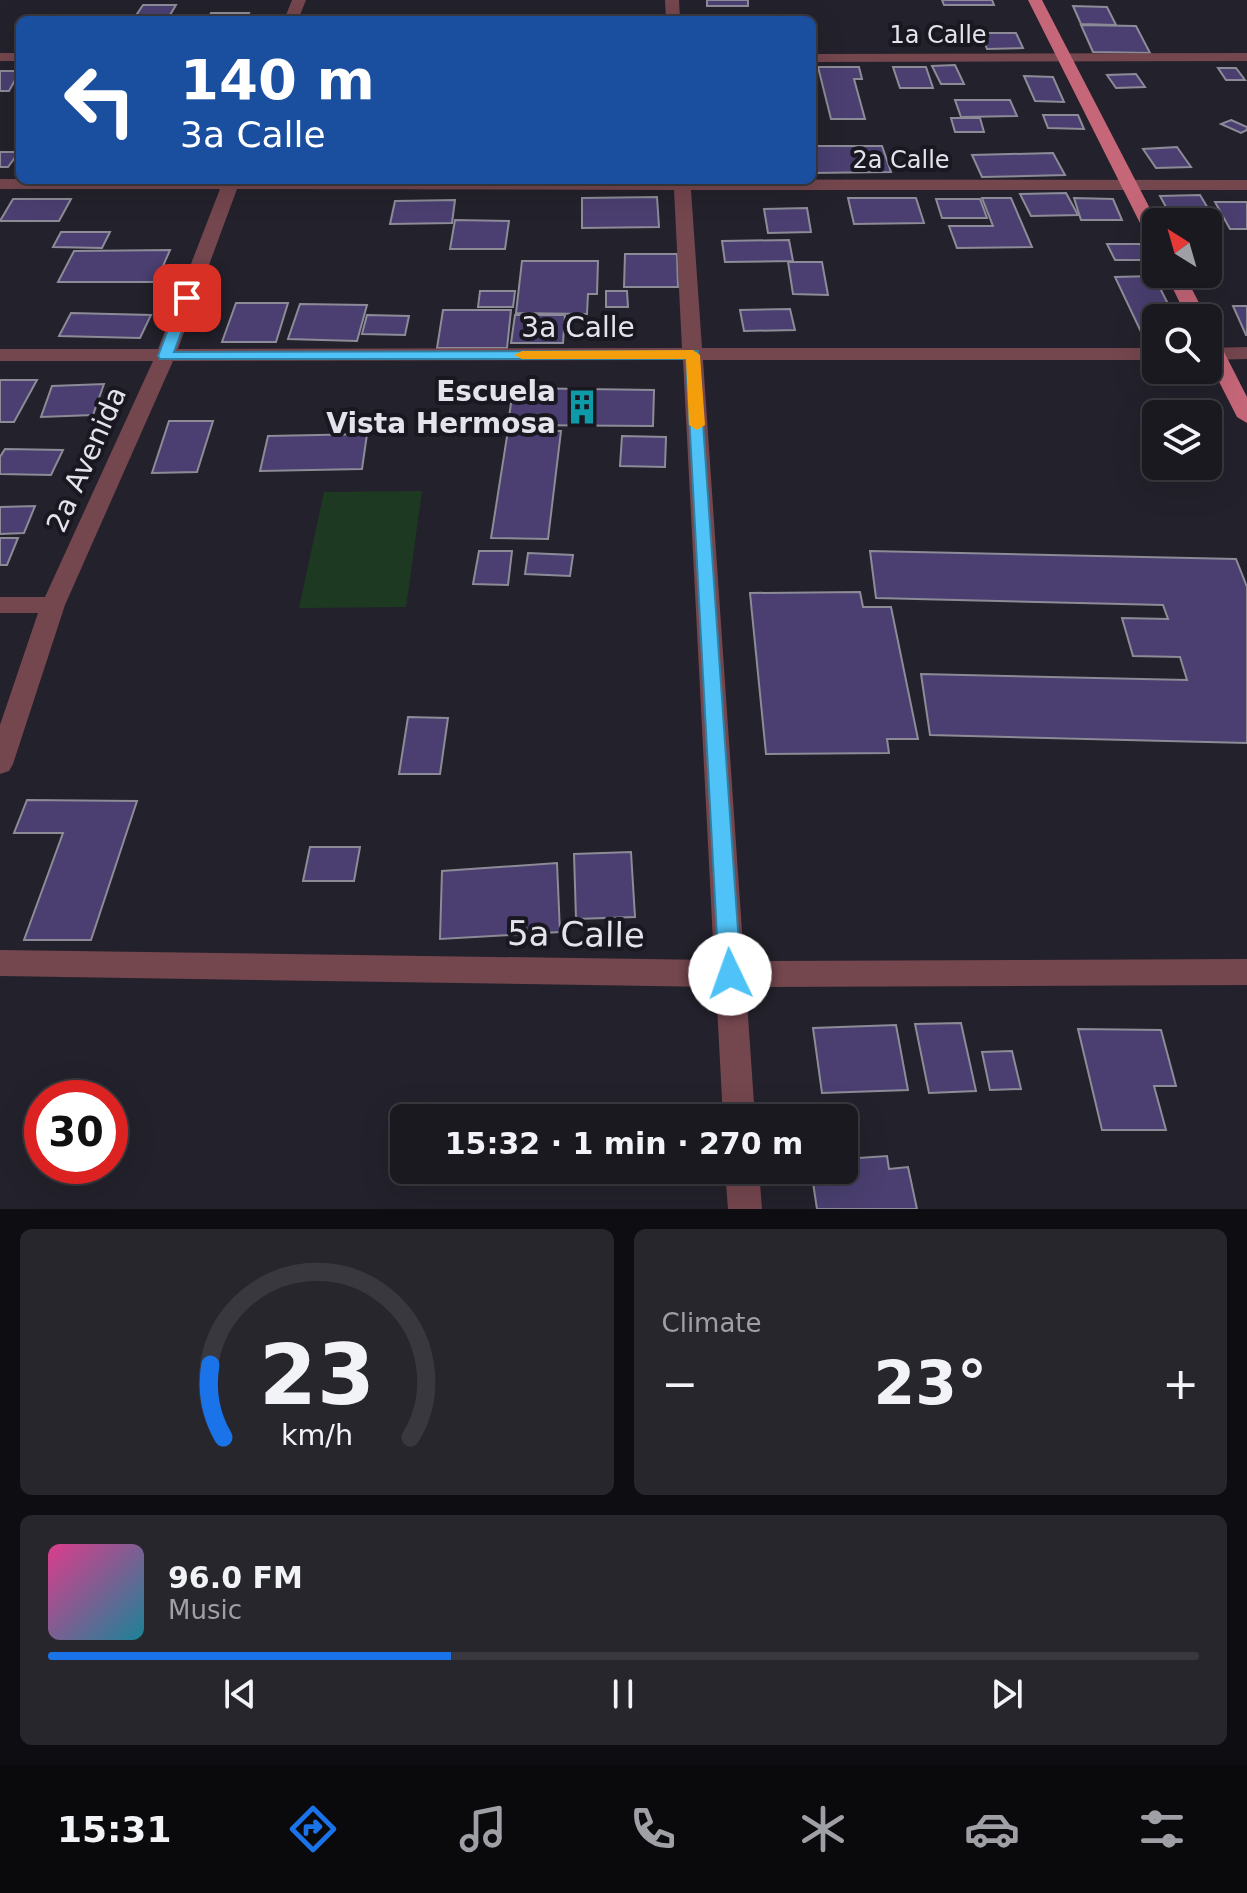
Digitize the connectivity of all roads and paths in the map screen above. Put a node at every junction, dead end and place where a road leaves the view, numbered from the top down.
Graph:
1 (1035, 0) edge
2 (1065, 57) junction
3 (1247, 57) edge
4 (816, 58) edge
5 (816, 183) edge
6 (231, 184) edge
7 (682, 184) edge
8 (1130, 185) junction
9 (1247, 185) edge
10 (1142, 209) edge
11 (1222, 350) edge
12 (1247, 353) edge
13 (1142, 354) edge
14 (0, 355) edge
15 (693, 355) junction
16 (165, 356) junction
17 (1222, 371) edge
18 (1247, 417) edge
19 (0, 605) edge
20 (53, 605) junction
21 (0, 764) edge
22 (0, 963) edge
23 (1247, 972) edge
24 (730, 974) junction
25 (738, 1104) edge
26 (743, 1184) edge
27 (745, 1209) edge

1 - 2 main road
2 - 3 street
2 - 4 street, 1a Calle
2 - 8 main road
5 - 8 street, 2a Calle
6 - 16 street, 2a Avenida
7 - 15 street
8 - 9 street
8 - 10 main road
11 - 12 street
13 - 15 street, 3a Calle
14 - 16 street, 3a Calle
15 - 16 street, 3a Calle
15 - 24 street
16 - 20 street, 2a Avenida
17 - 18 main road
19 - 20 street
20 - 21 street, 2a Avenida
22 - 24 street, 5a Calle
23 - 24 street, 5a Calle
24 - 25 street
26 - 27 street

